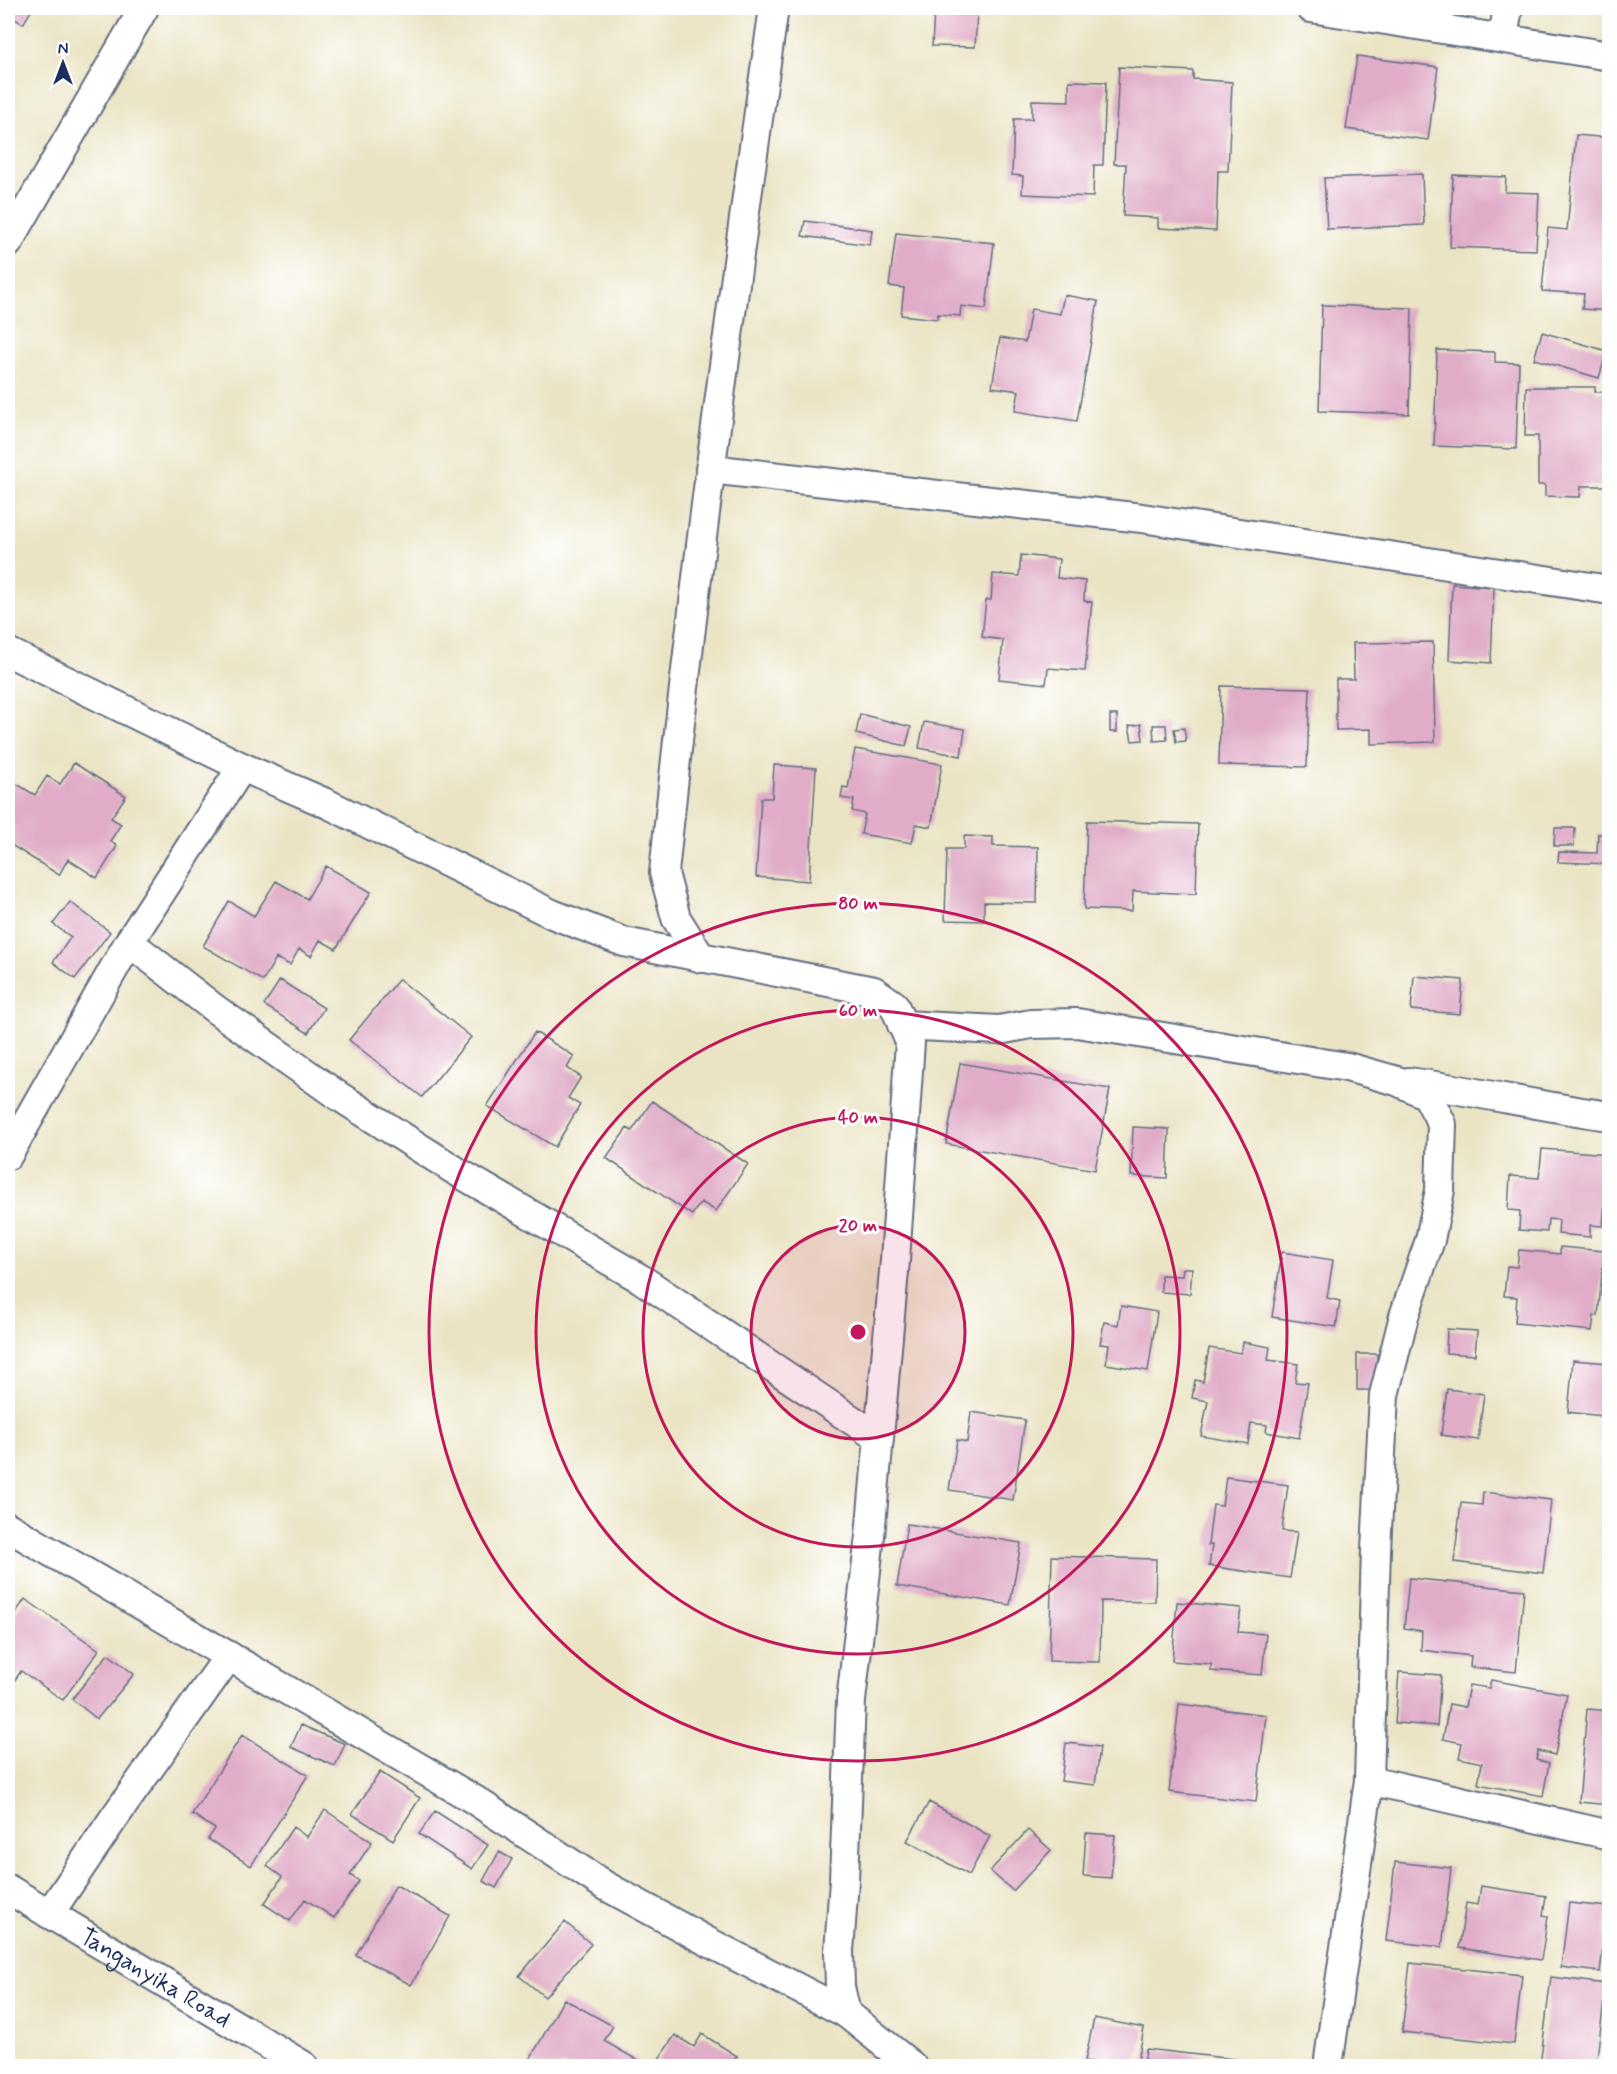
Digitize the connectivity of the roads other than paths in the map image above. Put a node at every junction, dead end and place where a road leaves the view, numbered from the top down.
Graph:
1 (144, 8) edge
2 (774, 8) edge
3 (1311, 8) edge
4 (1508, 8) edge
5 (1503, 37) junction
6 (1610, 56) edge
7 (8, 243) edge
8 (710, 469) junction
9 (1610, 590) edge
10 (8, 652) edge
11 (242, 767) junction
12 (129, 942) junction
13 (701, 958) junction
14 (903, 1025) junction
15 (1398, 1081) junction
16 (1610, 1116) edge
17 (8, 1155) edge
18 (879, 1438) junction
19 (8, 1527) edge
20 (230, 1656) junction
21 (1369, 1780) junction
22 (1610, 1835) edge
23 (8, 1889) edge
24 (49, 1914) junction
25 (846, 2013) junction
26 (304, 2067) edge
27 (912, 2067) edge
28 (1328, 2067) edge

1 - 7 street
2 - 8 street
3 - 5 street
4 - 5 street
5 - 6 street
8 - 9 street
8 - 13 street
10 - 11 street
11 - 12 street
11 - 13 street
12 - 17 street
12 - 18 street
13 - 14 street
14 - 15 street
14 - 18 street
15 - 16 street
15 - 21 street
18 - 25 street
19 - 20 street
20 - 24 street
20 - 25 street
21 - 22 street
21 - 28 street
23 - 24 street, Tanganyika Road
24 - 26 street, Tanganyika Road
25 - 27 street

